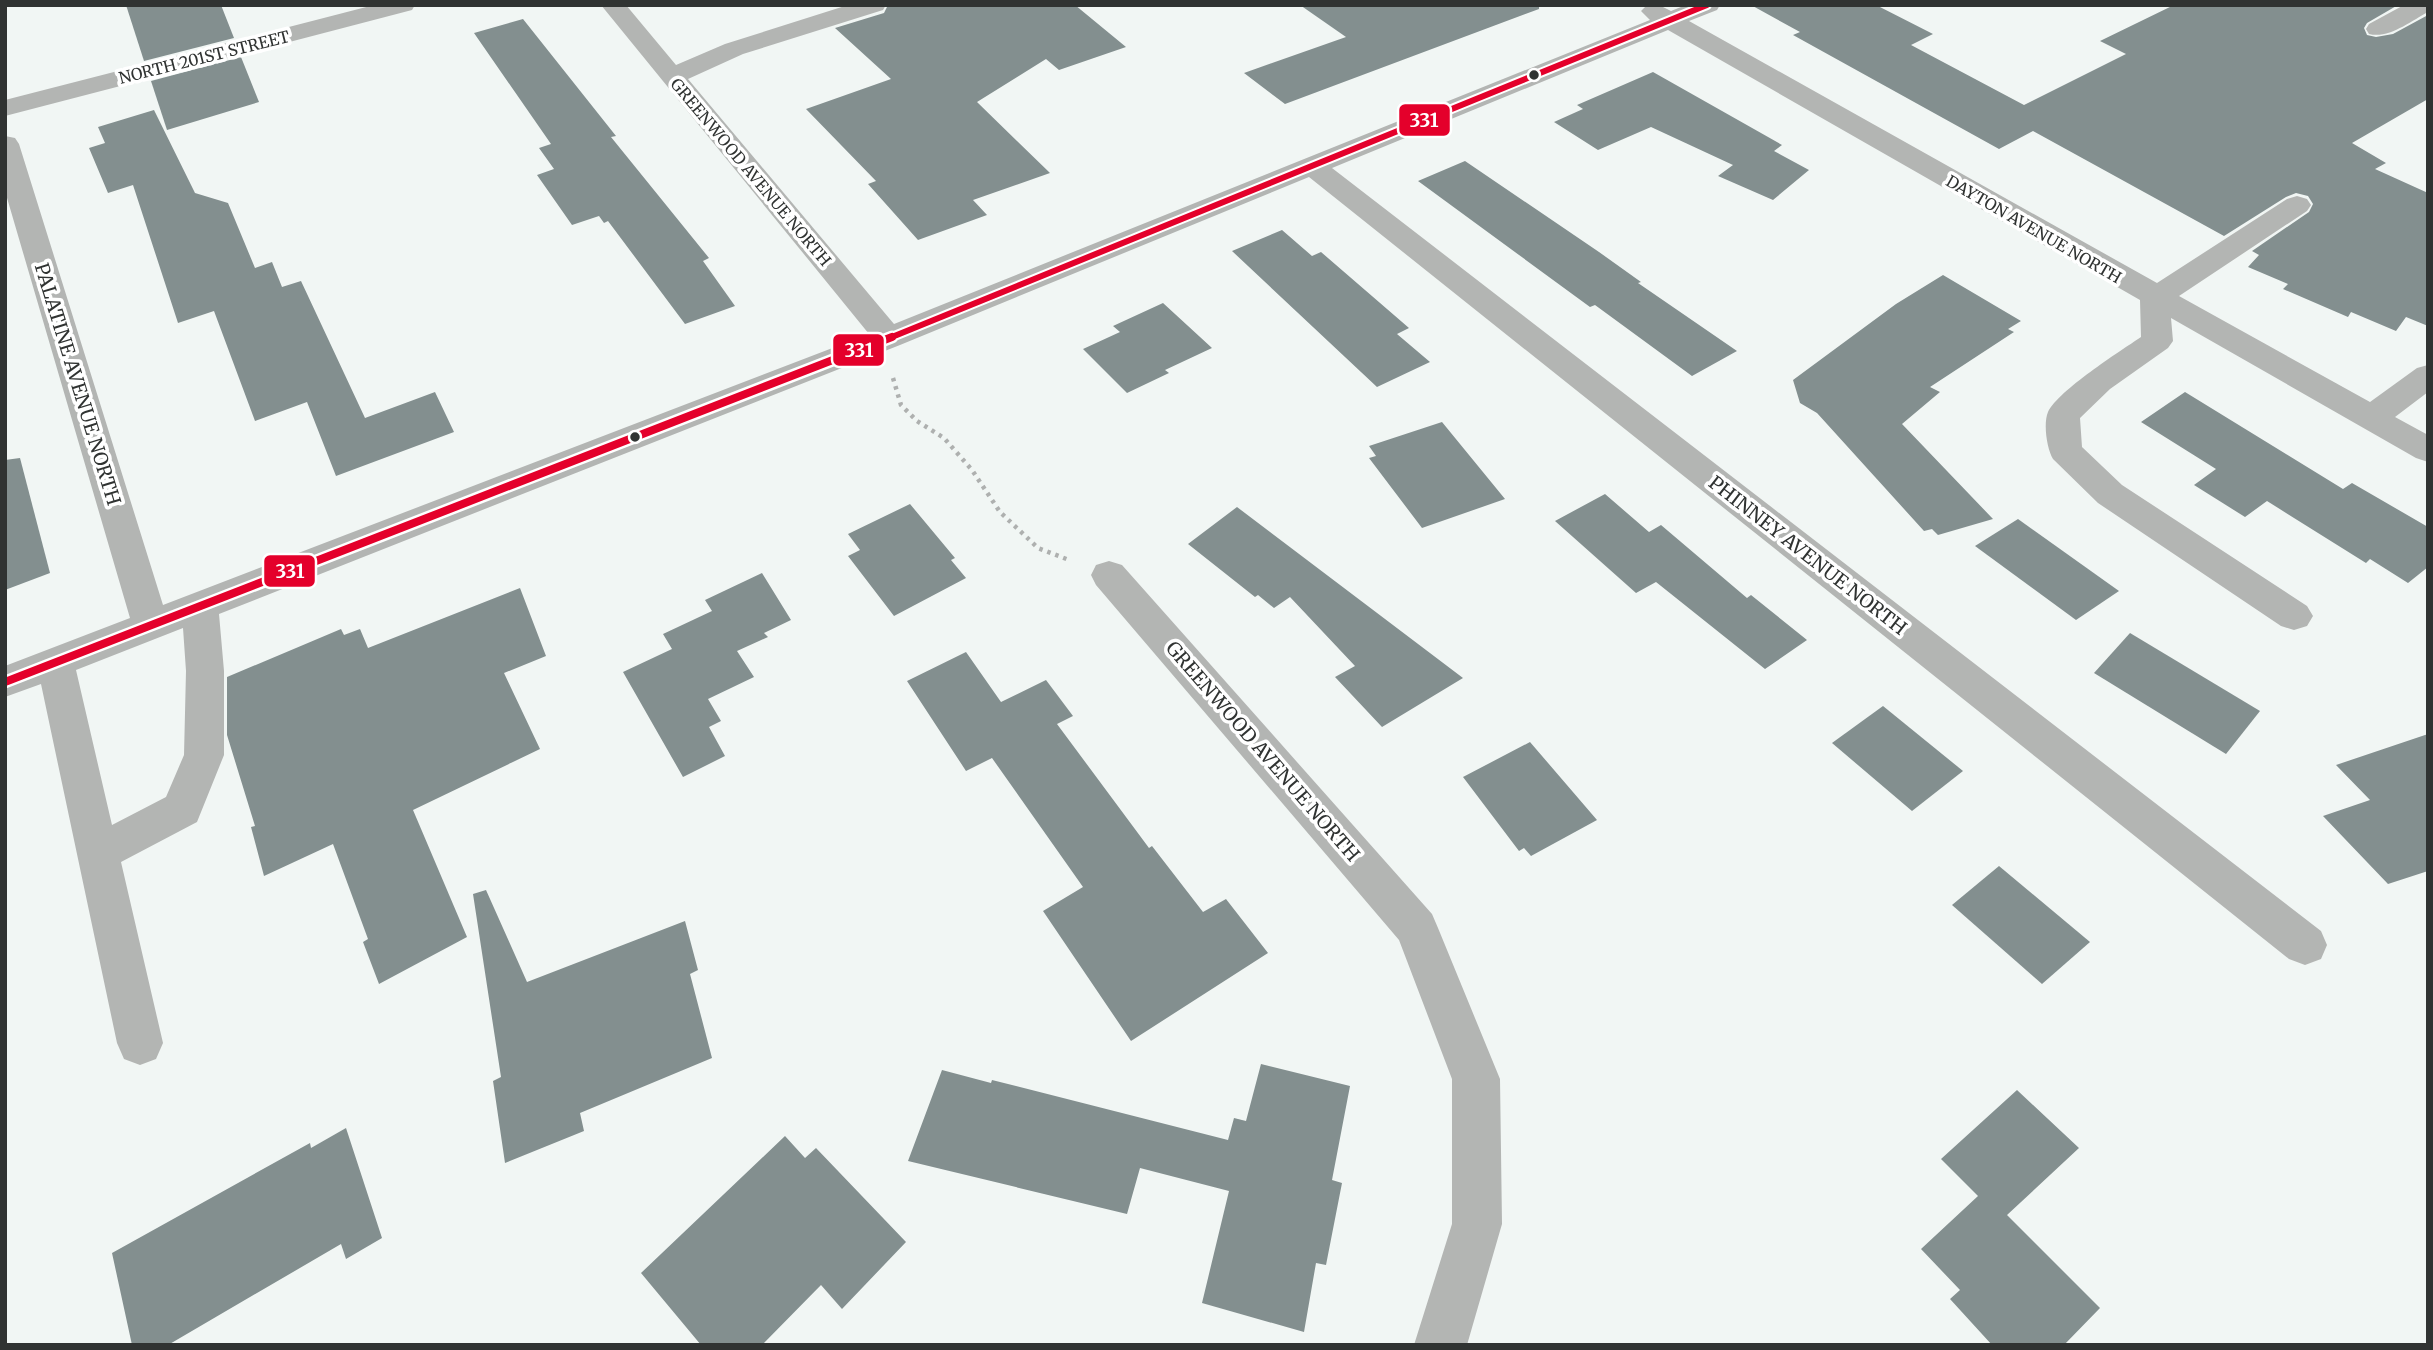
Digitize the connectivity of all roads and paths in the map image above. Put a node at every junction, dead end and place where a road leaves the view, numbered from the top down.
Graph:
1 (403, 5) edge
2 (613, 5) edge
3 (874, 5) edge
4 (1642, 5) edge
5 (1708, 5) edge
6 (2422, 5) edge
7 (1670, 21) junction
8 (2378, 29) dead end
9 (664, 66) junction
10 (5, 108) edge
11 (5, 144) edge
12 (1312, 166) junction
13 (2297, 205) dead end
14 (2155, 298) junction
15 (889, 338) junction
16 (2428, 376) edge
17 (2371, 418) junction
18 (2428, 450) edge
19 (1109, 575) joint
20 (200, 606) junction
21 (2294, 616) dead end
22 (150, 625) junction
23 (55, 662) junction
24 (5, 682) edge
25 (99, 853) junction
26 (2305, 945) dead end
27 (141, 1044) dead end
28 (1440, 1345) edge

1 - 10 street, NORTH 201ST STREET
2 - 9 street, GREENWOOD AVENUE NORTH
3 - 9 street
4 - 7 street, DAYTON AVENUE NORTH
5 - 7 street
6 - 8 street
7 - 12 street
7 - 14 street, DAYTON AVENUE NORTH
9 - 15 street, GREENWOOD AVENUE NORTH
11 - 22 street, PALATINE AVENUE NORTH
12 - 15 street
12 - 26 street, PHINNEY AVENUE NORTH
13 - 14 street
14 - 17 street, DAYTON AVENUE NORTH
14 - 21 street
15 - 19 path
15 - 20 street
16 - 17 street
17 - 18 street, DAYTON AVENUE NORTH
19 - 28 street, GREENWOOD AVENUE NORTH
20 - 22 street
20 - 25 street
22 - 23 street
23 - 24 street
23 - 25 street
25 - 27 street

